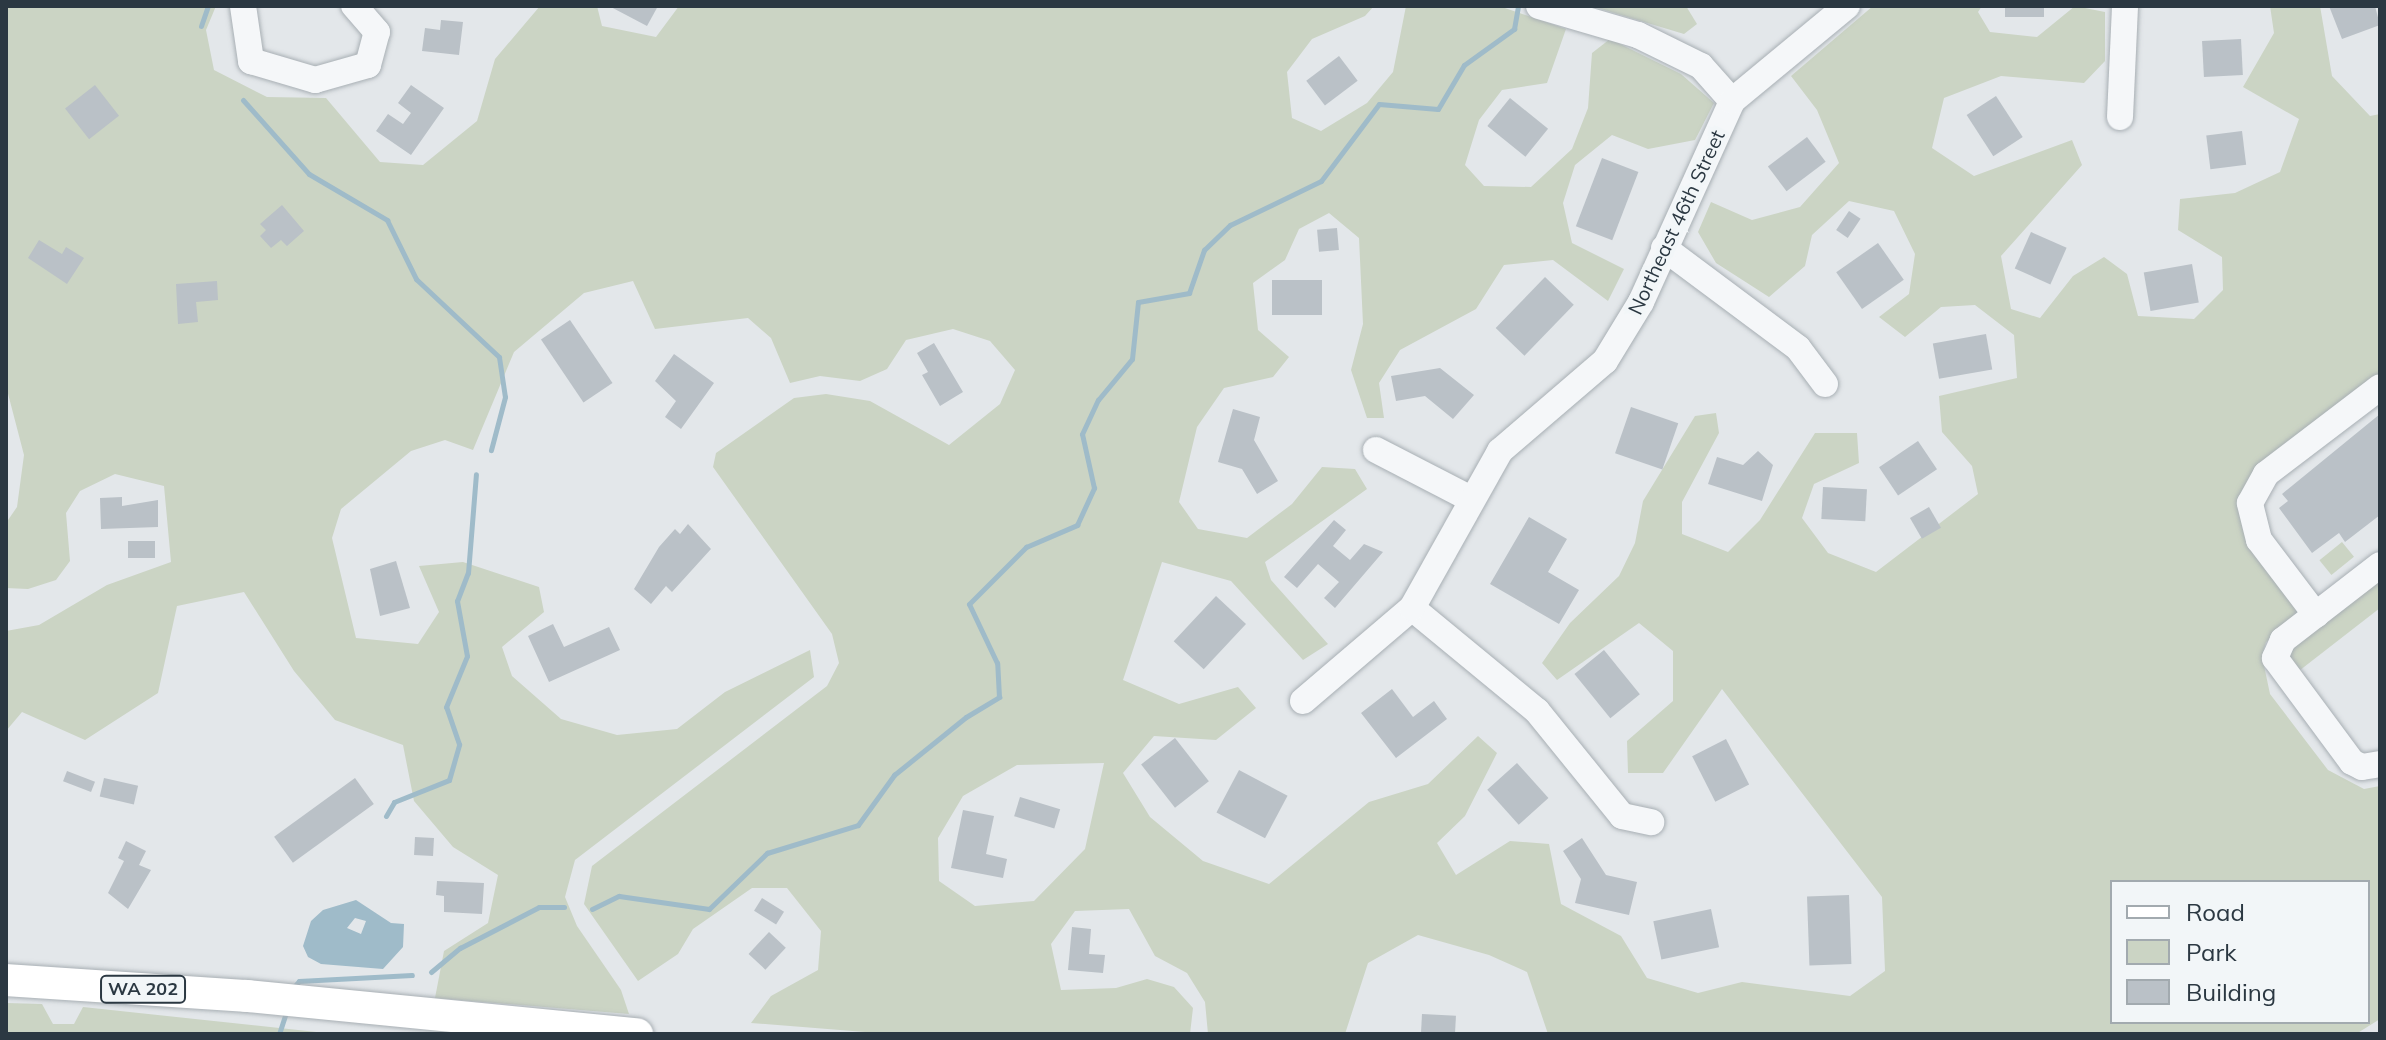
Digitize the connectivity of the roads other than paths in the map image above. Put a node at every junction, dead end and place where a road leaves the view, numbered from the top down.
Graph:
1 (243, 6) edge
2 (354, 6) edge
3 (1539, 6) edge
4 (1847, 6) edge
5 (2125, 6) edge
6 (1732, 101) junction
7 (2120, 117) dead end
8 (1664, 248) junction
9 (1825, 384) dead end
10 (2380, 387) edge
11 (1376, 450) dead end
12 (1469, 498) junction
13 (2380, 565) edge
14 (1412, 608) junction
15 (2316, 615) junction
16 (1303, 701) dead end
17 (2380, 764) edge
18 (1651, 822) dead end
19 (6, 980) edge
20 (630, 1034) edge
21 (637, 1034) edge

1 - 2 street
3 - 6 street
4 - 6 street, Northeast 46th Street
5 - 7 street
6 - 8 street, Northeast 46th Street
8 - 9 street
8 - 12 street, Northeast 46th Street
10 - 15 street
11 - 12 street
12 - 14 street, Northeast 46th Street
13 - 15 street
14 - 16 street, Northeast 46th Street
14 - 18 street
15 - 17 street
19 - 20 main road, WA 202
20 - 21 main road, WA 202

